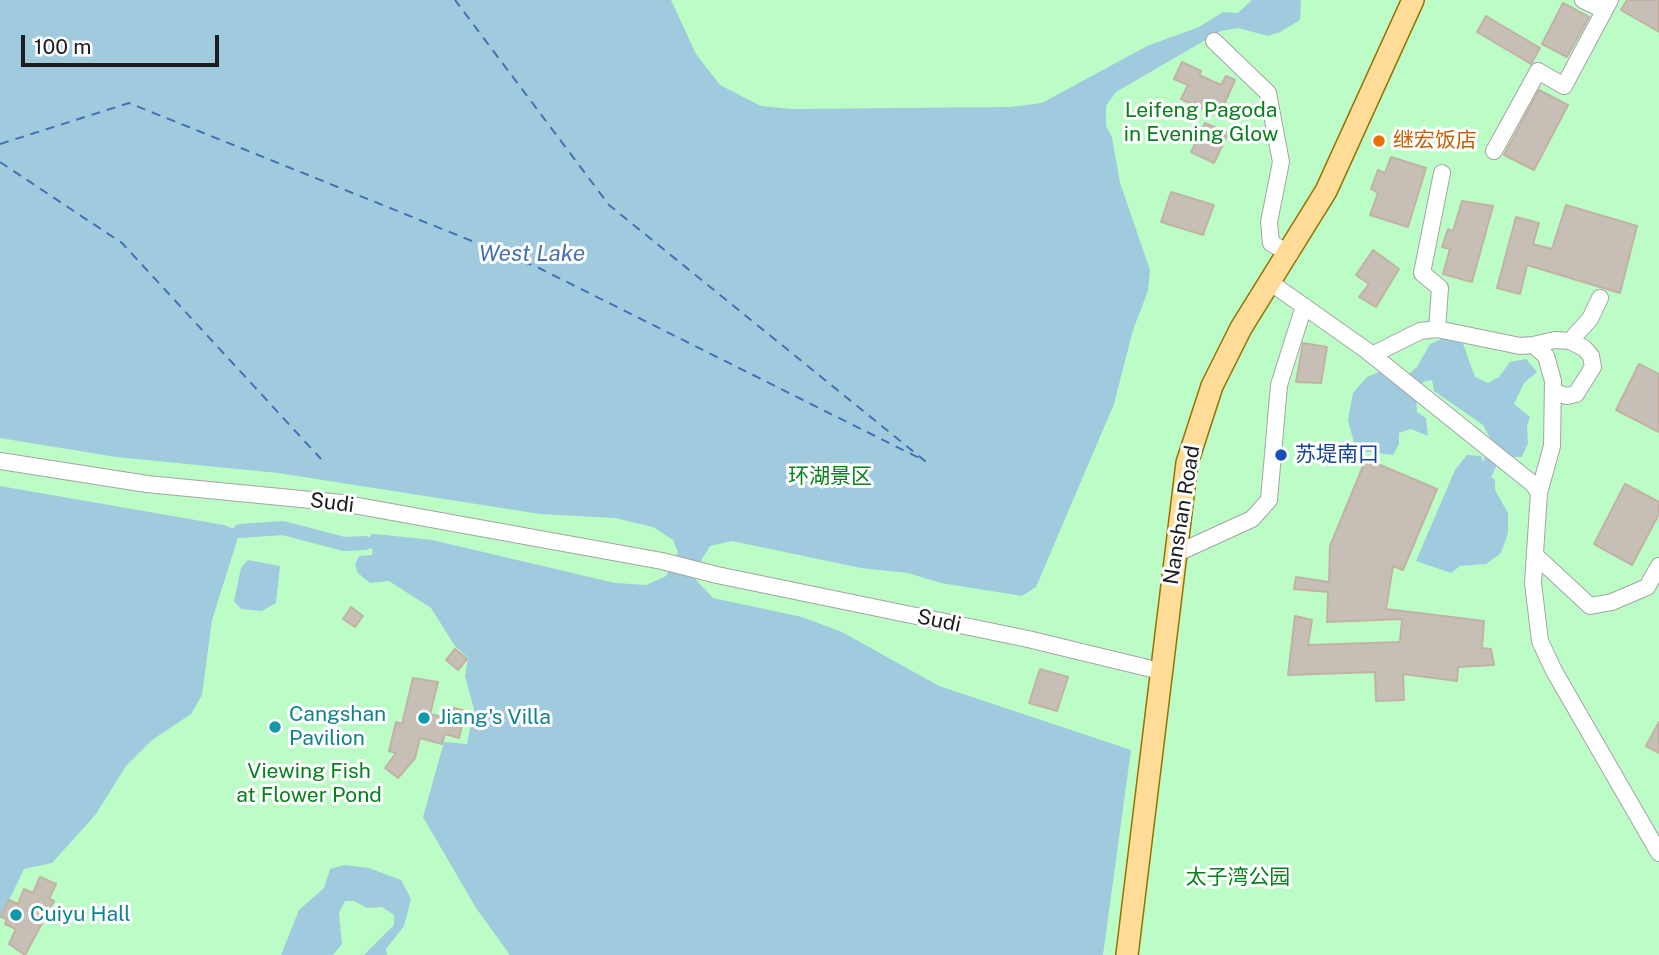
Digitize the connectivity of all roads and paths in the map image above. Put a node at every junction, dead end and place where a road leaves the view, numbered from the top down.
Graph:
1 (1413, 0) edge
2 (1583, 0) edge
3 (1607, 5) edge
4 (1214, 41) dead end
5 (1494, 151) dead end
6 (1442, 173) dead end
7 (1290, 254) junction
8 (1271, 283) junction
9 (1600, 298) dead end
10 (1304, 306) junction
11 (1437, 329) junction
12 (1570, 341) junction
13 (1534, 345) junction
14 (1372, 355) junction
15 (1553, 392) junction
16 (0, 461) edge
17 (1539, 493) junction
18 (1175, 551) junction
19 (1535, 555) junction
20 (1659, 566) edge
21 (1160, 671) junction
22 (1659, 853) edge
23 (1127, 955) edge

1 - 7 main road, Nanshan Road
2 - 3 street
3 - 5 street
4 - 7 street
6 - 11 street
7 - 8 main road, Nanshan Road
8 - 10 street
8 - 18 main road, Nanshan Road
9 - 12 street
10 - 14 street
10 - 18 street
11 - 13 street
11 - 14 street
12 - 13 street
12 - 15 street
13 - 15 street
14 - 17 street
15 - 17 street
16 - 21 street, Sudi
17 - 19 street
18 - 21 main road, Nanshan Road
19 - 20 street
19 - 22 street
21 - 23 main road, Nanshan Road

